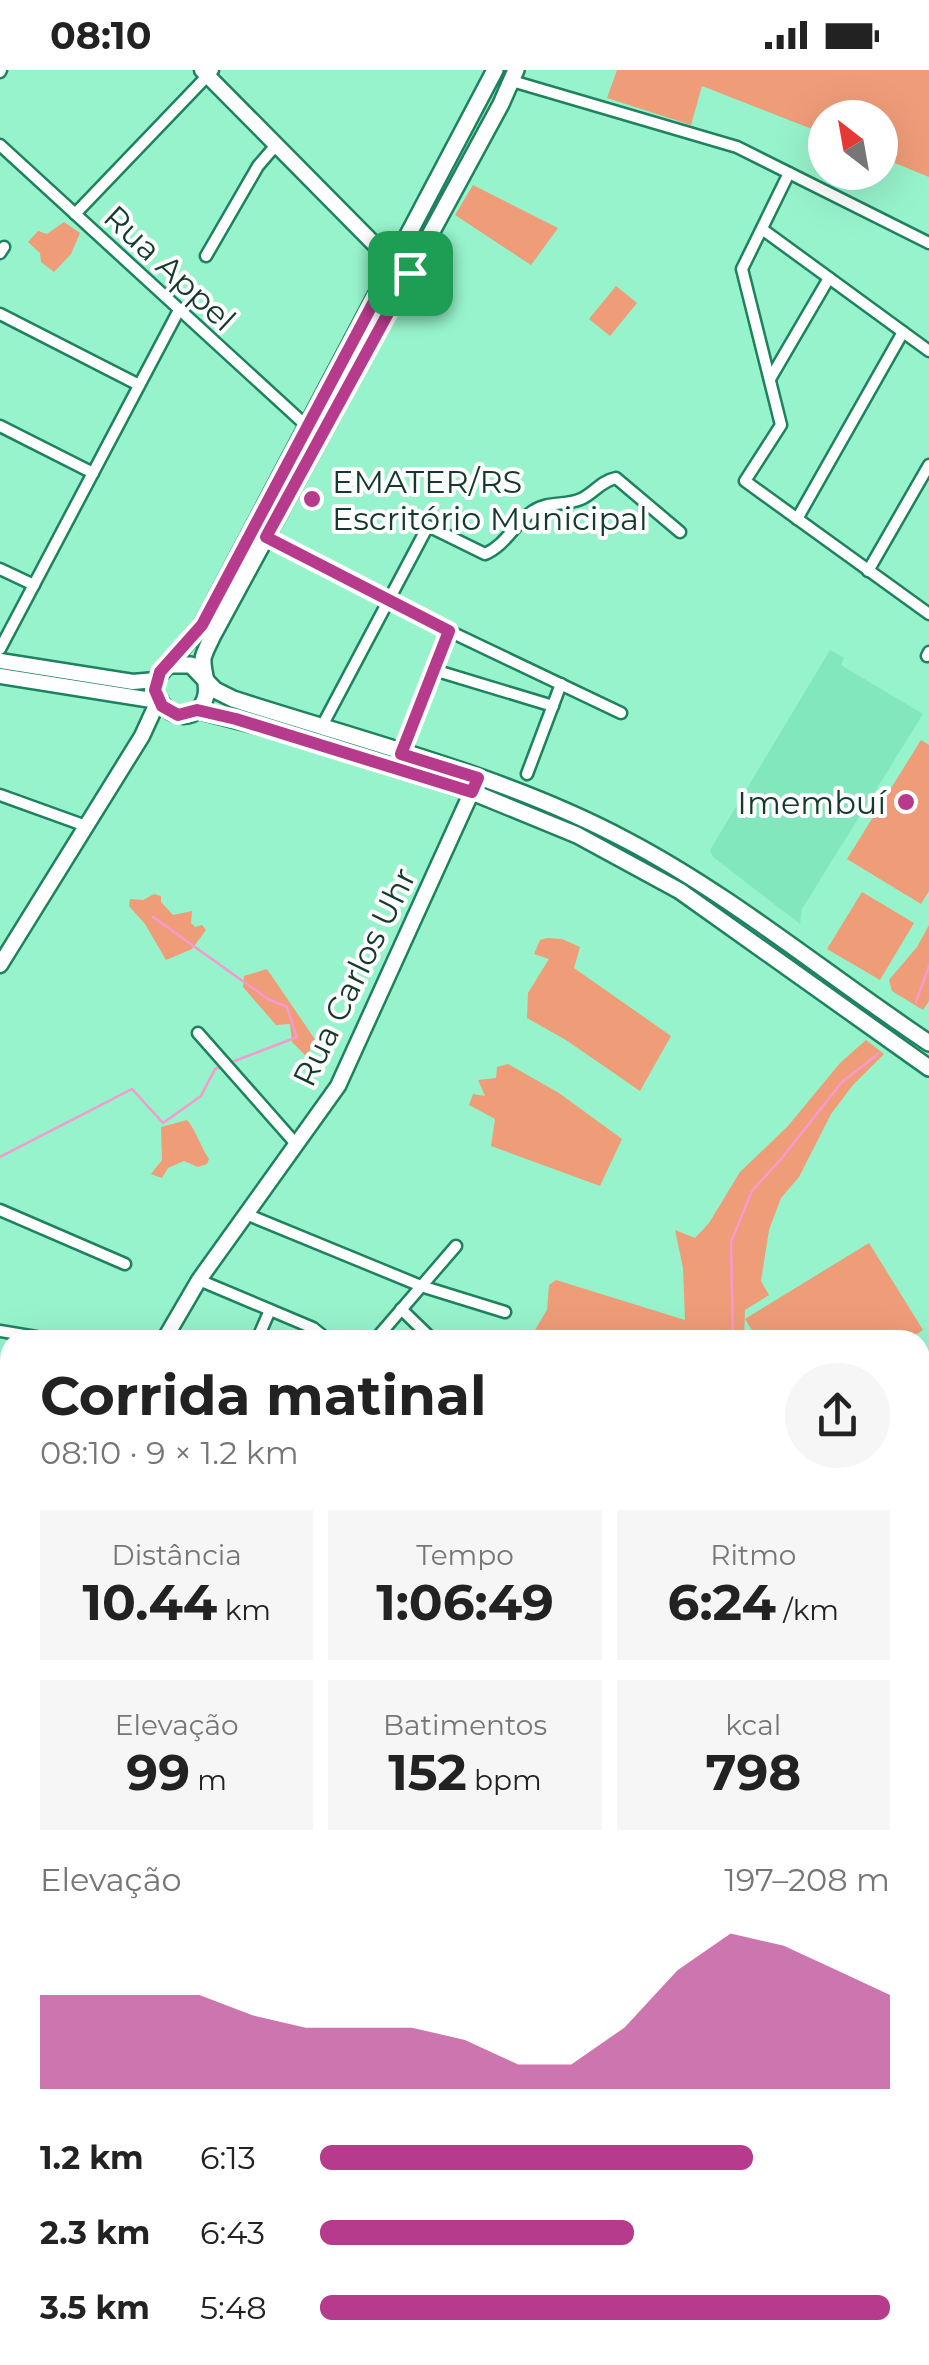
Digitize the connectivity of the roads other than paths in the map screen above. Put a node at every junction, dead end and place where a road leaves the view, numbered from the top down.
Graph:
1 (207, 72) edge
2 (494, 73) edge
3 (514, 75) edge
4 (0, 146) edge
5 (276, 146) junction
6 (789, 173) junction
7 (75, 214) junction
8 (762, 229) junction
9 (929, 244) edge
10 (206, 256) dead end
11 (395, 262) junction
12 (410, 273) junction
13 (828, 278) junction
14 (179, 310) junction
15 (0, 314) edge
16 (903, 332) junction
17 (929, 351) edge
18 (770, 380) junction
19 (140, 385) junction
20 (0, 426) edge
21 (306, 426) junction
22 (320, 437) junction
23 (929, 465) edge
24 (93, 472) junction
25 (797, 519) junction
26 (680, 532) dead end
27 (258, 533) junction
28 (0, 569) edge
29 (868, 570) junction
30 (34, 585) junction
31 (388, 602) junction
32 (929, 614) edge
33 (449, 631) junction
34 (0, 649) edge
35 (0, 661) edge
36 (170, 666) junction
37 (434, 670) junction
38 (0, 676) edge
39 (206, 679) junction
40 (155, 680) junction
41 (561, 684) junction
42 (158, 701) junction
43 (553, 706) junction
44 (197, 710) junction
45 (621, 712) dead end
46 (178, 715) junction
47 (321, 728) junction
48 (142, 736) junction
49 (401, 754) junction
50 (527, 774) dead end
51 (475, 785) junction
52 (0, 796) edge
53 (86, 826) junction
54 (0, 965) edge
55 (198, 1033) dead end
56 (929, 1043) edge
57 (929, 1068) edge
58 (296, 1144) junction
59 (0, 1210) edge
60 (246, 1214) junction
61 (456, 1246) dead end
62 (126, 1264) dead end
63 (199, 1280) junction
64 (421, 1286) junction
65 (270, 1310) junction
66 (401, 1310) junction
67 (505, 1312) dead end
68 (170, 1330) edge
69 (261, 1330) edge
70 (315, 1330) edge
71 (383, 1330) edge
72 (423, 1330) edge

1 - 5 street
1 - 7 street
2 - 3 main road
2 - 11 main road
3 - 6 street
3 - 12 main road
4 - 7 street, Rua Appel
5 - 10 street
5 - 11 street
6 - 8 street
6 - 9 street
7 - 14 street, Rua Appel
8 - 13 street
8 - 18 street
11 - 12 street
11 - 21 main road
12 - 22 main road
13 - 16 street
13 - 18 street
14 - 19 street
14 - 21 street, Rua Appel
15 - 19 street
16 - 17 street
16 - 25 street
18 - 25 street
19 - 24 street
20 - 24 street
21 - 22 street, Rua Appel
21 - 27 main road
22 - 27 main road
23 - 29 street
24 - 30 street
25 - 29 street
26 - 31 street
27 - 31 street
27 - 36 main road
27 - 39 main road
28 - 30 street
29 - 32 street
30 - 34 street
31 - 33 street
31 - 47 street
33 - 37 street
33 - 41 street
35 - 40 street
36 - 39 main road
36 - 40 main road
37 - 43 street
37 - 49 street
38 - 42 street
39 - 44 main road
39 - 47 main road
40 - 42 main road
41 - 43 street
41 - 45 street
42 - 46 main road
42 - 48 street
43 - 50 street
44 - 46 main road
44 - 51 main road
46 - 48 street
47 - 49 main road
48 - 53 street
49 - 51 main road
51 - 56 main road
51 - 57 main road
51 - 58 street, Rua Carlos Uhr
52 - 53 street
53 - 54 street
55 - 58 street
58 - 60 street, Rua Carlos Uhr
59 - 62 street
60 - 63 street, Rua Carlos Uhr
60 - 64 street
61 - 64 street
63 - 65 street
63 - 68 street, Rua Carlos Uhr
64 - 66 street
64 - 67 street
65 - 69 street
65 - 70 street
66 - 71 street
66 - 72 street

